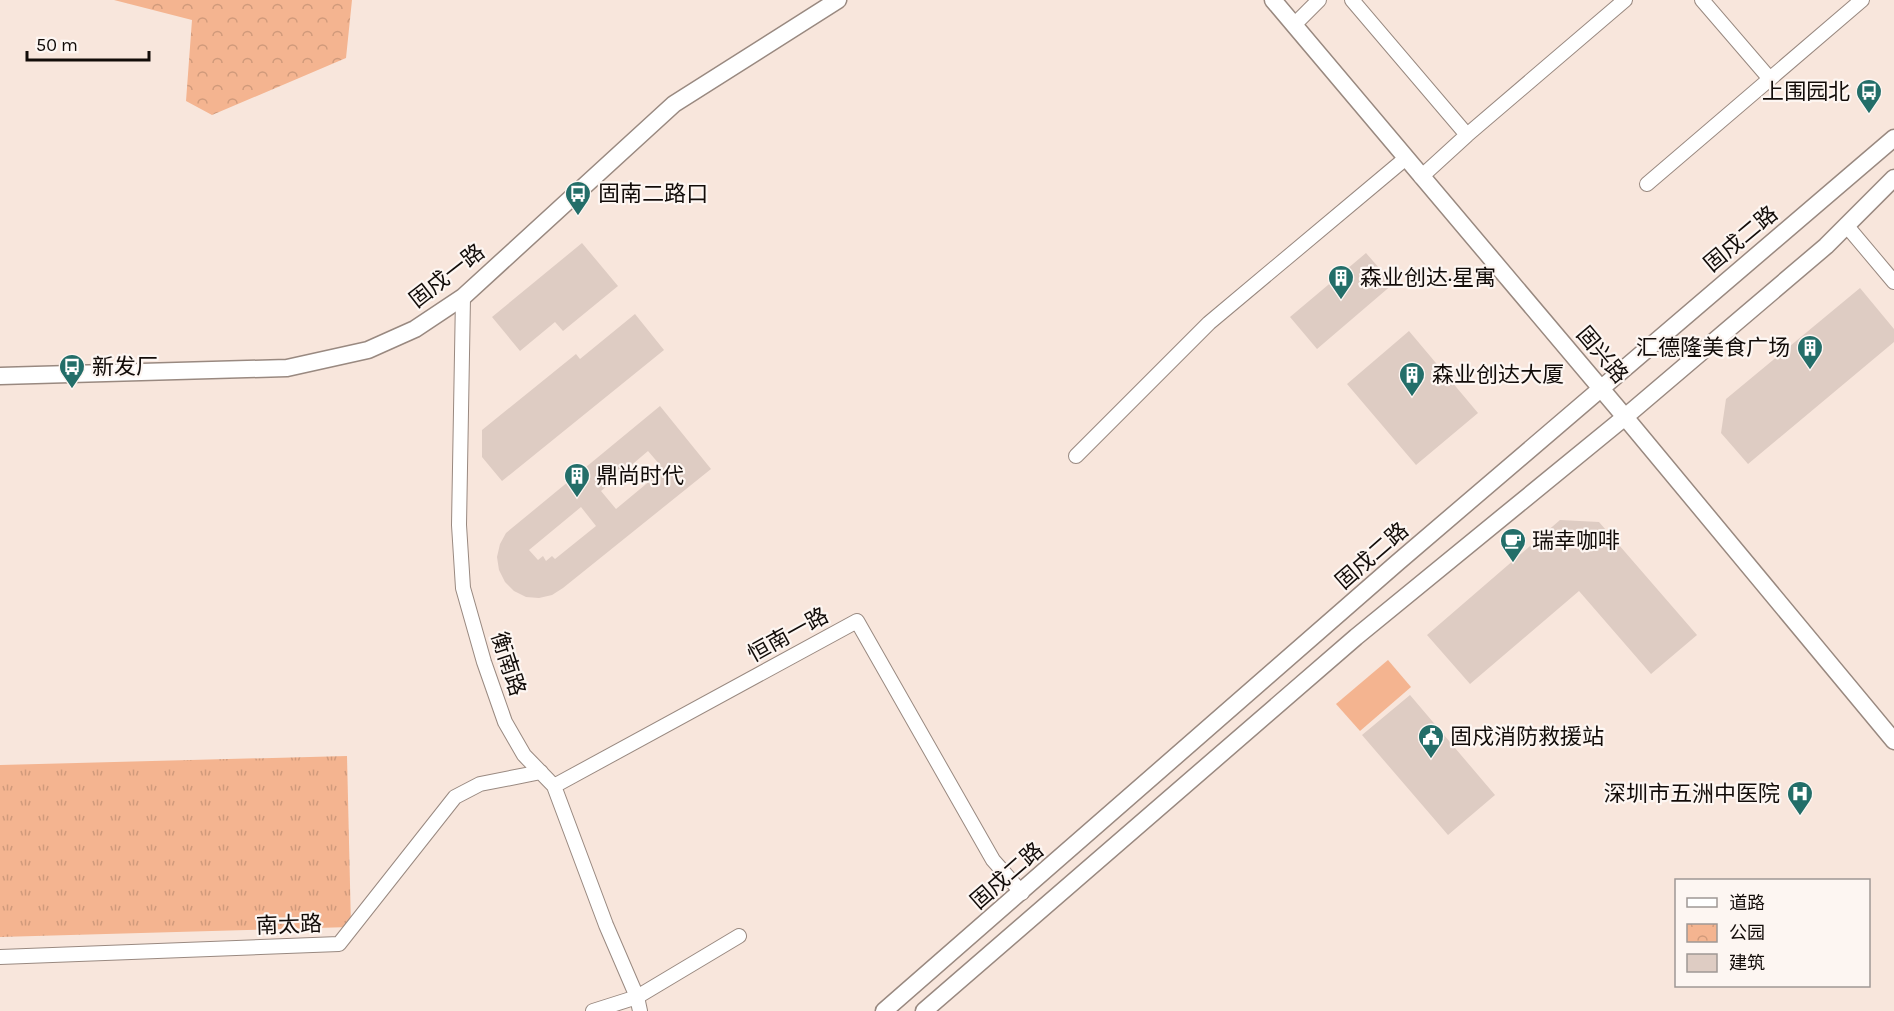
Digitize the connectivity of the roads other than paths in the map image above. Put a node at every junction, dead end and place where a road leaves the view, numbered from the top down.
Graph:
1 (838, 0) edge
2 (1273, 0) edge
3 (1320, 0) edge
4 (1352, 0) edge
5 (1625, 0) edge
6 (1702, 0) edge
7 (1862, 0) edge
8 (1294, 25) junction
9 (1770, 79) junction
10 (1467, 135) junction
11 (1894, 138) edge
12 (1406, 158) junction
13 (1421, 177) junction
14 (1894, 178) edge
15 (1647, 184) dead end
16 (1846, 225) junction
17 (1894, 282) edge
18 (463, 297) junction
19 (0, 376) edge
20 (1600, 388) junction
21 (1625, 417) junction
22 (1076, 456) dead end
23 (1894, 741) edge
24 (541, 772) junction
25 (554, 786) junction
26 (1022, 892) junction
27 (739, 936) dead end
28 (0, 957) edge
29 (637, 997) junction
30 (593, 1011) edge
31 (640, 1011) edge
32 (884, 1011) edge
33 (924, 1011) edge

1 - 18 street, 固戍一路
2 - 8 street, 固兴路
3 - 8 street
4 - 10 street
5 - 10 street
6 - 9 street
7 - 9 street
8 - 12 street, 固兴路
9 - 15 street
10 - 13 street
11 - 20 street, 固戍二路
12 - 13 street, 固兴路
12 - 22 street
13 - 20 street, 固兴路
14 - 16 street
16 - 17 street
16 - 21 street
18 - 19 street, 固戍一路
18 - 24 street, 衡南路
20 - 21 street, 固兴路
20 - 26 street, 固戍二路
21 - 23 street, 固兴路
21 - 33 street
24 - 25 street, 衡南路
24 - 28 street, 南太路
25 - 26 street, 恒南一路
25 - 29 street, 衡南路
26 - 32 street, 固戍二路
27 - 29 street
29 - 30 street
29 - 31 street, 衡南路

